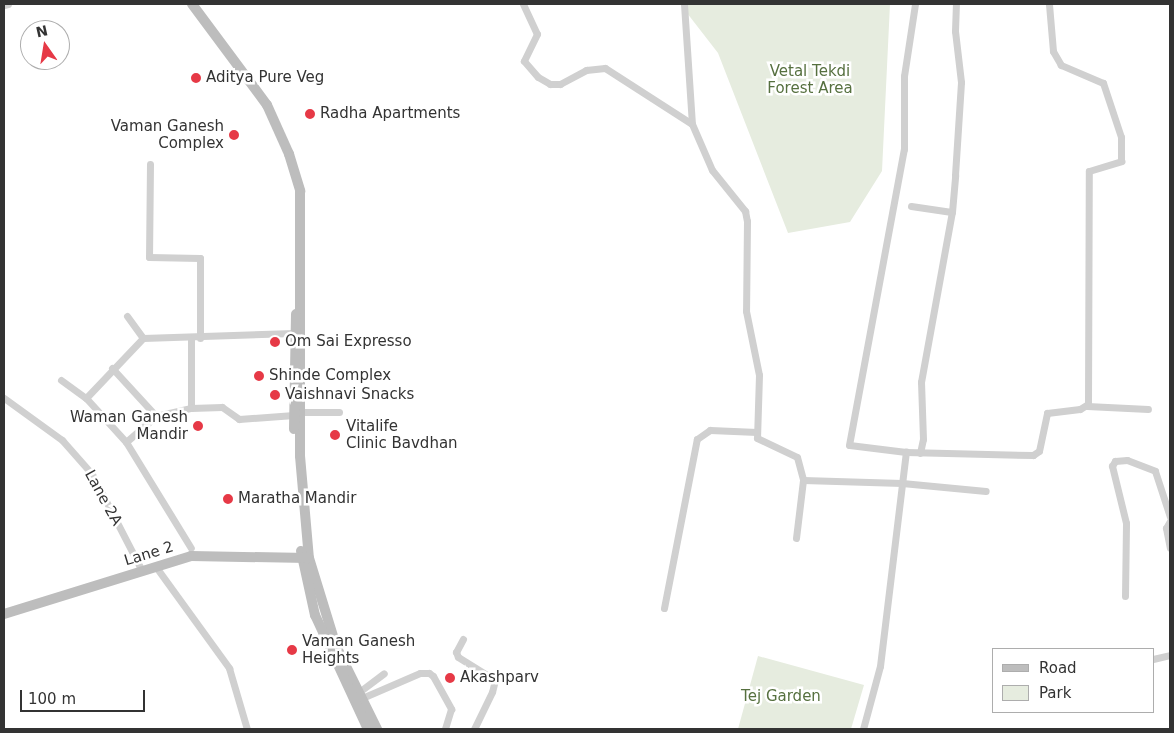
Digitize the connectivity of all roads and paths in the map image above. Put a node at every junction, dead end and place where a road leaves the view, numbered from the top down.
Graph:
1 (8, 4) edge
2 (192, 4) edge
3 (523, 4) edge
4 (684, 4) edge
5 (915, 4) edge
6 (956, 4) edge
7 (1049, 4) edge
8 (4, 5) edge
9 (692, 124) junction
10 (150, 164) dead end
11 (912, 206) dead end
12 (952, 212) junction
13 (300, 305) junction
14 (127, 316) dead end
15 (294, 333) junction
16 (143, 338) junction
17 (191, 338) junction
18 (200, 338) junction
19 (112, 368) junction
20 (61, 380) dead end
21 (4, 398) edge
22 (86, 398) junction
23 (1087, 406) junction
24 (191, 408) junction
25 (1148, 409) dead end
26 (339, 412) dead end
27 (297, 414) junction
28 (156, 416) junction
29 (757, 432) junction
30 (126, 442) junction
31 (906, 452) junction
32 (920, 453) junction
33 (803, 480) junction
34 (902, 483) junction
35 (986, 491) dead end
36 (1170, 517) edge
37 (1170, 521) edge
38 (796, 538) dead end
39 (192, 548) dead end
40 (1170, 548) edge
41 (305, 558) junction
42 (156, 567) junction
43 (142, 571) junction
44 (1125, 596) dead end
45 (664, 608) dead end
46 (4, 614) edge
47 (463, 639) dead end
48 (1170, 656) edge
49 (1154, 659) edge
50 (384, 673) dead end
51 (360, 695) junction
52 (247, 729) edge
53 (368, 729) edge
54 (377, 729) edge
55 (445, 729) edge
56 (474, 729) edge
57 (863, 729) edge

1 - 8 street
2 - 13 main road
3 - 9 street
4 - 9 street
5 - 31 street
6 - 12 street
7 - 23 street
9 - 29 street
10 - 18 street
11 - 12 street
12 - 32 street
13 - 15 main road
13 - 27 main road
14 - 16 street
15 - 18 street
15 - 27 main road
16 - 17 street
16 - 19 street
17 - 18 street
17 - 24 street
19 - 22 street
19 - 28 street
20 - 22 street
21 - 43 street, Lane 2A
22 - 30 street
23 - 25 street
23 - 32 street
24 - 27 street
24 - 28 street
26 - 27 street
27 - 41 main road
28 - 30 street
29 - 33 street
29 - 45 street
30 - 39 street
31 - 32 street
31 - 34 street
33 - 34 street
33 - 38 street
34 - 35 street
34 - 57 street
36 - 44 street
37 - 40 street
41 - 42 main road, Lane 2
41 - 51 main road
41 - 53 main road
42 - 43 main road, Lane 2
42 - 52 street
43 - 46 main road, Lane 2
47 - 56 street
48 - 49 street
50 - 51 street
51 - 54 main road
51 - 55 street

